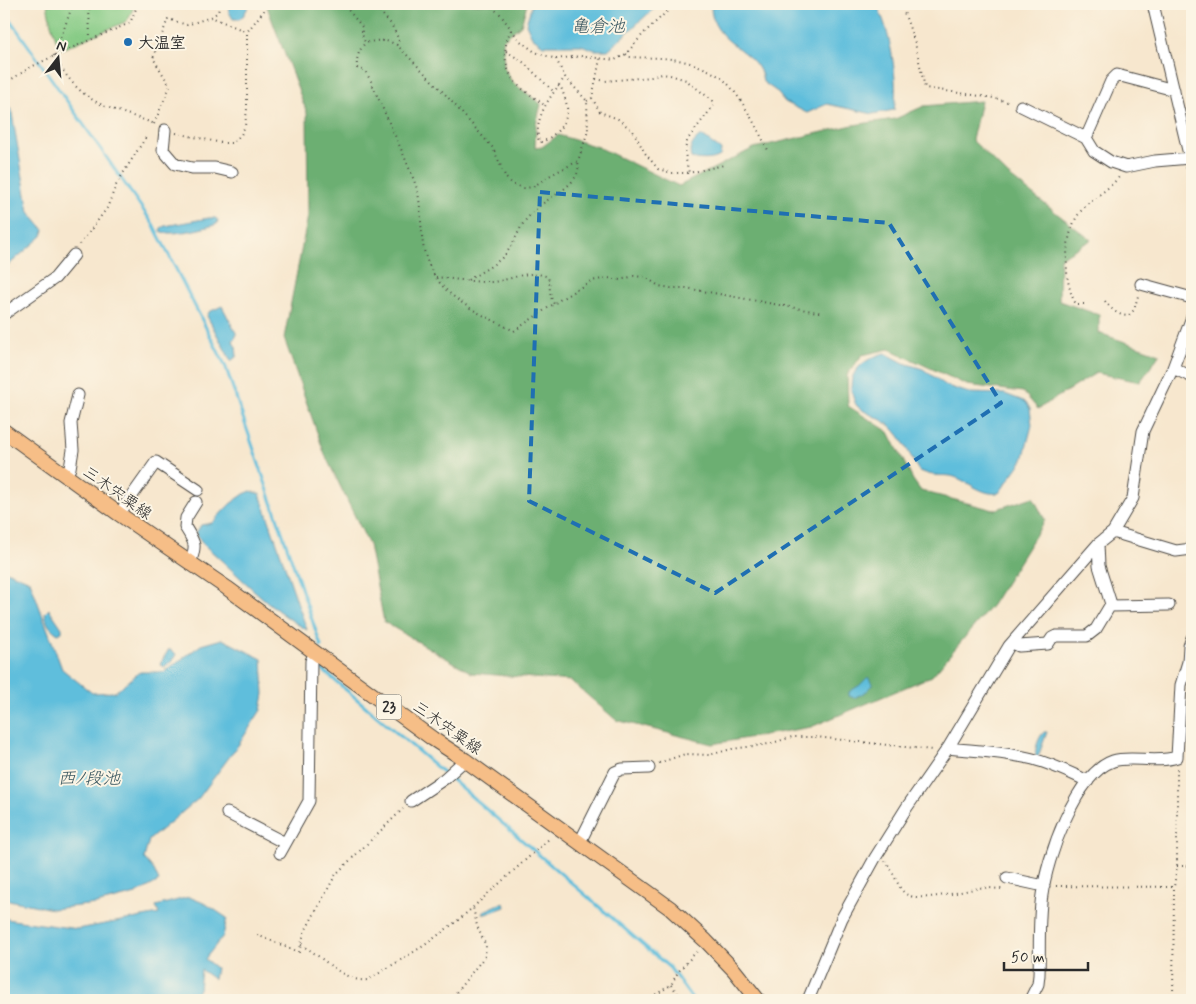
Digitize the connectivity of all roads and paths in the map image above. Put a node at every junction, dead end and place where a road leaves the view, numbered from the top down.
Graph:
1 (73, 4) edge
2 (89, 4) edge
3 (130, 4) edge
4 (220, 4) edge
5 (269, 4) edge
6 (341, 4) edge
7 (373, 4) edge
8 (488, 4) edge
9 (675, 4) edge
10 (901, 4) edge
11 (1153, 4) edge
12 (137, 5) edge
13 (212, 17) junction
14 (511, 30) junction
15 (247, 32) junction
16 (90, 40) junction
17 (365, 42) junction
18 (397, 45) junction
19 (506, 51) junction
20 (626, 54) junction
21 (54, 56) junction
22 (556, 59) junction
23 (600, 59) junction
24 (565, 77) junction
25 (596, 78) junction
26 (4, 84) edge
27 (558, 86) junction
28 (1174, 90) junction
29 (554, 92) junction
30 (592, 98) junction
31 (587, 101) junction
32 (544, 105) junction
33 (1021, 106) joint
34 (154, 124) junction
35 (165, 130) junction
36 (1188, 134) edge
37 (146, 137) dead end
38 (1086, 138) junction
39 (768, 150) dead end
40 (578, 161) junction
41 (1191, 163) edge
42 (724, 165) dead end
43 (1126, 167) junction
44 (232, 172) dead end
45 (690, 172) junction
46 (74, 255) joint
47 (436, 277) junction
48 (468, 280) junction
49 (1141, 284) joint
50 (1192, 298) edge
51 (1105, 301) dead end
52 (554, 304) junction
53 (1084, 304) dead end
54 (822, 313) dead end
55 (4, 314) edge
56 (1192, 317) edge
57 (1173, 368) junction
58 (1192, 377) edge
59 (78, 394) dead end
60 (4, 431) edge
61 (66, 476) junction
62 (119, 514) junction
63 (1113, 532) junction
64 (1098, 544) junction
65 (1192, 549) edge
66 (190, 563) junction
67 (1169, 605) dead end
68 (1110, 606) junction
69 (1192, 638) edge
70 (1012, 643) junction
71 (315, 653) junction
72 (1190, 662) edge
73 (946, 750) junction
74 (1177, 757) junction
75 (465, 760) junction
76 (649, 768) joint
77 (1088, 781) junction
78 (411, 801) joint
79 (227, 813) dead end
80 (558, 827) junction
81 (580, 842) junction
82 (876, 856) junction
83 (1176, 866) junction
84 (1192, 866) edge
85 (1006, 884) joint
86 (1044, 886) junction
87 (1174, 887) junction
88 (473, 906) junction
89 (257, 935) dead end
90 (706, 941) junction
91 (301, 945) junction
92 (671, 985) junction
93 (450, 1000) edge
94 (647, 1000) edge
95 (683, 1000) edge
96 (758, 1000) edge
97 (808, 1000) edge
98 (1030, 1000) edge
99 (1173, 1000) edge

1 - 21 path
2 - 16 path
3 - 12 path
4 - 13 path
5 - 15 path
6 - 17 path
7 - 18 path
8 - 14 path
9 - 20 path
10 - 33 path
11 - 28 street
12 - 16 path
13 - 15 path
13 - 34 path
14 - 19 path
14 - 22 path
15 - 35 path
16 - 21 path
17 - 18 path
17 - 47 path
18 - 40 path
19 - 29 path
19 - 32 path
20 - 23 path
20 - 39 path
21 - 26 path
21 - 34 path
22 - 23 path
22 - 24 path
23 - 25 path
24 - 27 path
24 - 31 path
25 - 30 path
25 - 45 path
27 - 29 path
27 - 32 path
28 - 36 street
28 - 38 street
29 - 32 path
30 - 31 path
30 - 45 path
31 - 40 path
33 - 38 street
34 - 35 path
35 - 44 street
36 - 41 street
37 - 46 path
38 - 43 street
40 - 48 path
41 - 43 street
42 - 45 path
43 - 53 path
46 - 55 street
47 - 48 path
47 - 52 path
48 - 52 path
49 - 50 street
49 - 51 path
52 - 54 path
56 - 57 street
57 - 58 street
57 - 63 street
59 - 61 street
60 - 61 main road, 三木宍粟線 / 23
61 - 62 main road, 三木宍粟線 / 23
62 - 66 main road, 三木宍粟線 / 23
62 - 66 street
63 - 64 street
63 - 65 street
64 - 68 street
64 - 70 street
66 - 71 main road, 三木宍粟線 / 23
67 - 68 street
68 - 70 street
69 - 72 street
70 - 73 street
71 - 75 main road, 三木宍粟線 / 23
71 - 79 street
72 - 74 street
73 - 76 path
73 - 77 street
73 - 82 street
74 - 77 street
74 - 83 path
75 - 78 street
75 - 80 main road, 三木宍粟線 / 23
76 - 81 street
77 - 86 street
78 - 91 path
80 - 81 main road, 三木宍粟線 / 23
80 - 88 path
81 - 90 main road, 三木宍粟線 / 23
82 - 85 path
82 - 97 street
83 - 84 path
83 - 87 path
85 - 86 street
86 - 87 path
86 - 98 street
87 - 99 path
88 - 91 path
88 - 93 path
89 - 91 path
90 - 92 path
90 - 96 main road, 三木宍粟線 / 23
92 - 94 path
92 - 95 path

